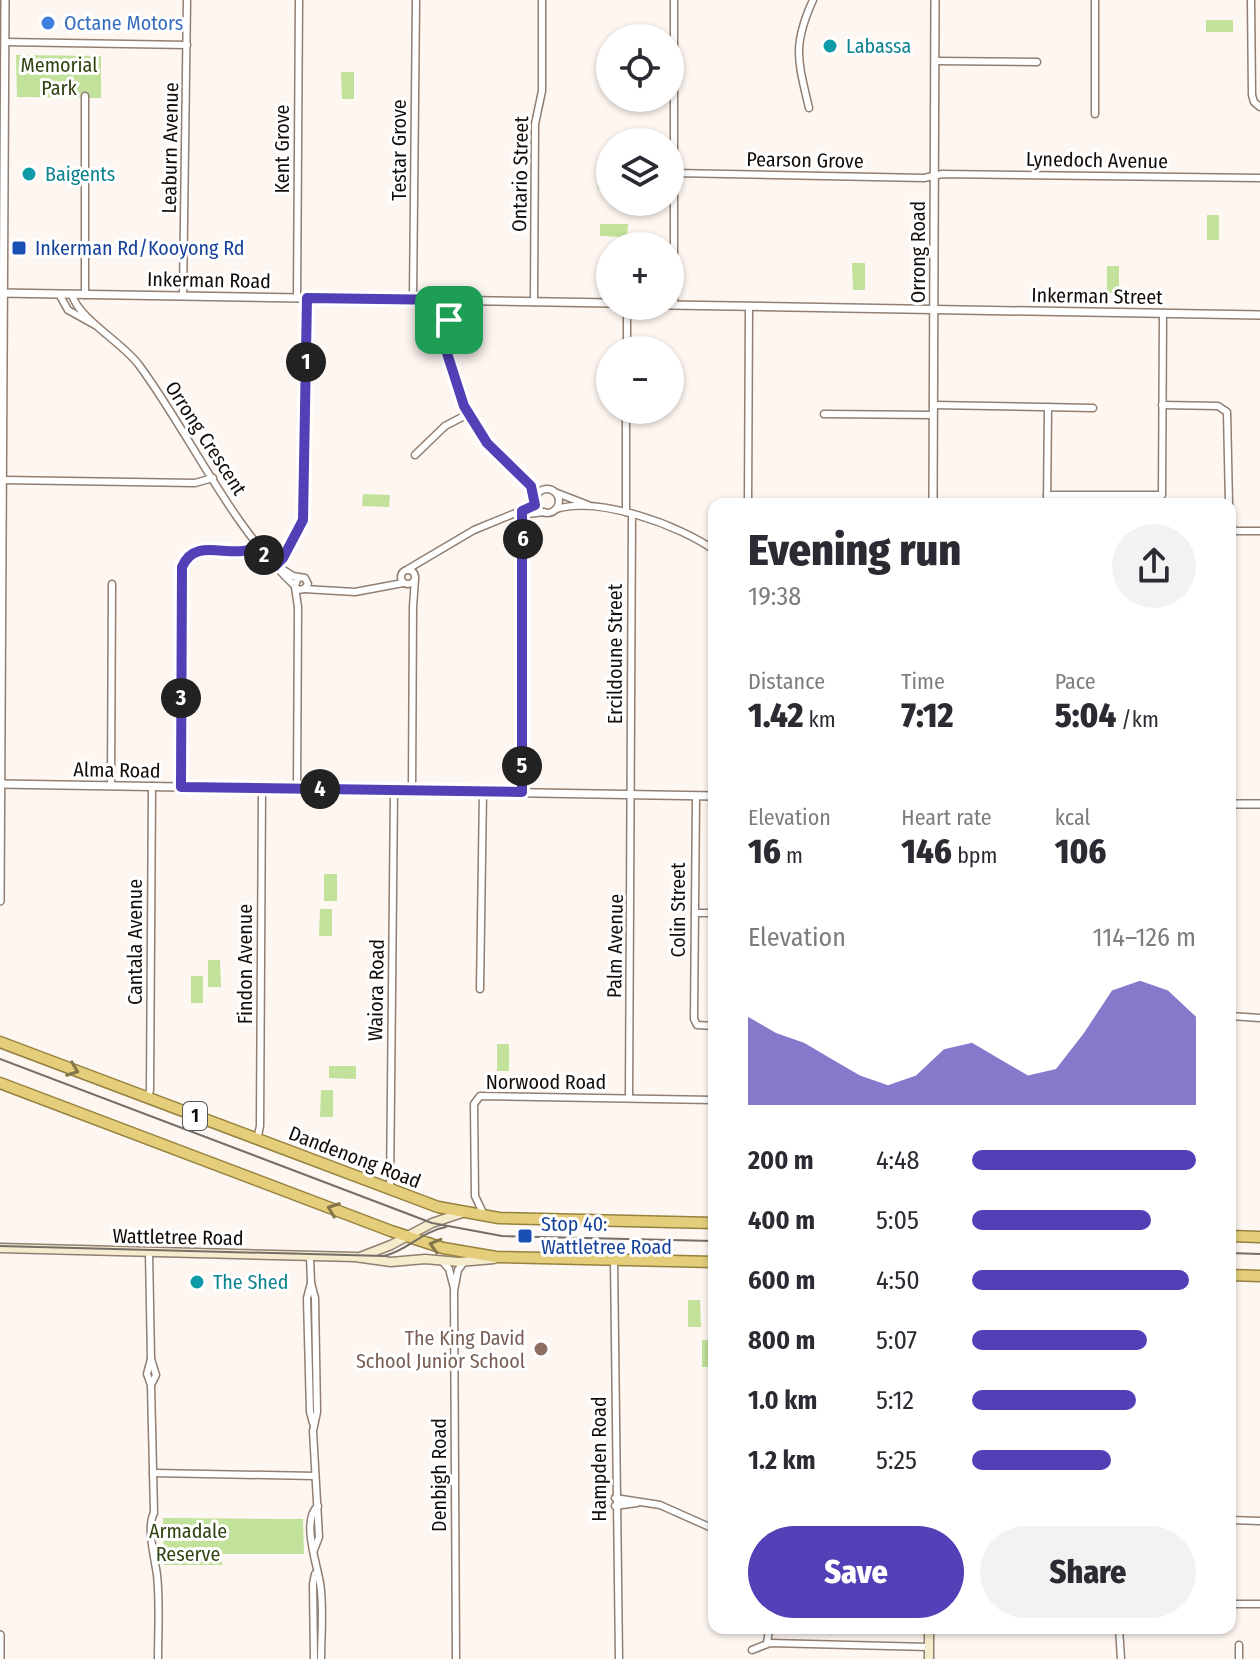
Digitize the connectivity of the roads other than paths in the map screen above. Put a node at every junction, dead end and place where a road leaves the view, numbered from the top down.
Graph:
1 (5, 0) edge
2 (187, 0) edge
3 (299, 0) edge
4 (416, 0) edge
5 (542, 0) edge
6 (674, 0) edge
7 (813, 0) edge
8 (935, 0) edge
9 (1095, 0) edge
10 (1251, 0) edge
11 (3, 32) edge
12 (5, 42) junction
13 (187, 45) junction
14 (935, 61) junction
15 (1037, 62) dead end
16 (85, 96) dead end
17 (1260, 107) edge
18 (809, 108) dead end
19 (1095, 114) dead end
20 (674, 128) edge
21 (2, 157) edge
22 (684, 173) edge
23 (935, 176) junction
24 (1260, 178) edge
25 (2, 293) edge
26 (59, 294) junction
27 (72, 295) junction
28 (85, 295) junction
29 (183, 295) junction
30 (297, 298) junction
31 (307, 298) junction
32 (413, 299) junction
33 (445, 300) junction
34 (534, 302) junction
35 (596, 303) edge
36 (684, 305) edge
37 (749, 306) junction
38 (934, 310) junction
39 (1163, 313) junction
40 (1260, 315) edge
41 (105, 331) junction
42 (933, 405) junction
43 (1162, 405) junction
44 (1048, 407) junction
45 (1093, 408) dead end
46 (468, 414) junction
47 (824, 414) dead end
48 (2, 415) edge
49 (933, 415) junction
50 (626, 424) edge
51 (415, 455) dead end
52 (213, 478) junction
53 (524, 478) junction
54 (3, 480) junction
55 (551, 490) junction
56 (1047, 495) joint
57 (748, 498) edge
58 (933, 498) edge
59 (1229, 498) edge
60 (535, 502) junction
61 (591, 507) junction
62 (556, 509) junction
63 (544, 512) junction
64 (522, 513) junction
65 (629, 513) junction
66 (1, 529) edge
67 (1236, 531) edge
68 (1260, 531) edge
69 (257, 546) junction
70 (708, 547) edge
71 (433, 555) junction
72 (275, 566) junction
73 (404, 571) junction
74 (298, 577) junction
75 (415, 577) junction
76 (307, 579) junction
77 (404, 583) junction
78 (112, 584) dead end
79 (382, 587) junction
80 (299, 588) junction
81 (332, 591) junction
82 (413, 607) junction
83 (0, 784) edge
84 (111, 785) junction
85 (152, 786) junction
86 (181, 787) junction
87 (262, 788) junction
88 (297, 789) junction
89 (394, 790) junction
90 (412, 791) junction
91 (483, 792) junction
92 (522, 792) junction
93 (631, 794) junction
94 (696, 796) junction
95 (708, 796) edge
96 (1236, 804) edge
97 (1260, 804) edge
98 (0, 901) edge
99 (695, 913) junction
100 (708, 913) edge
101 (480, 989) dead end
102 (1236, 1016) edge
103 (1260, 1017) edge
104 (708, 1025) edge
105 (0, 1042) edge
106 (0, 1083) edge
107 (148, 1098) junction
108 (629, 1098) junction
109 (708, 1100) edge
110 (257, 1140) junction
111 (390, 1190) junction
112 (475, 1196) junction
113 (463, 1213) junction
114 (485, 1217) junction
115 (708, 1223) edge
116 (406, 1236) junction
117 (1236, 1236) edge
118 (1260, 1237) edge
119 (0, 1248) edge
120 (149, 1252) junction
121 (310, 1256) junction
122 (355, 1257) junction
123 (507, 1258) junction
124 (434, 1260) junction
125 (614, 1260) junction
126 (464, 1262) junction
127 (708, 1262) edge
128 (1236, 1275) edge
129 (1260, 1276) edge
130 (454, 1291) junction
131 (153, 1473) junction
132 (315, 1476) junction
133 (615, 1502) junction
134 (1236, 1520) edge
135 (1260, 1521) edge
136 (708, 1526) edge
137 (316, 1570) junction
138 (1236, 1604) edge
139 (1260, 1604) edge
140 (768, 1634) edge
141 (929, 1634) edge
142 (1119, 1634) edge
143 (0, 1635) edge
144 (767, 1643) junction
145 (1239, 1645) dead end
146 (929, 1647) junction
147 (752, 1650) dead end
148 (0, 1659) edge
149 (158, 1659) edge
150 (314, 1659) edge
151 (321, 1659) edge
152 (456, 1659) edge
153 (619, 1659) edge
154 (929, 1659) edge
155 (1121, 1659) edge
156 (1239, 1659) edge

1 - 11 street
2 - 13 street, Leaburn Avenue
3 - 30 street, Kent Grove
4 - 32 street, Testar Grove
5 - 34 street, Ontario Street
6 - 20 street
7 - 18 street
8 - 14 street, Orrong Road
9 - 19 street
10 - 17 street
11 - 12 street
12 - 13 street
12 - 21 street
13 - 29 street, Leaburn Avenue
14 - 15 street
14 - 23 street, Orrong Road
16 - 28 street
21 - 25 street
22 - 23 street, Pearson Grove
23 - 24 street, Lynedoch Avenue
23 - 38 street, Orrong Road
25 - 26 street, Inkerman Road
25 - 48 street
26 - 27 street, Inkerman Road
26 - 41 street, Orrong Crescent
27 - 28 street, Inkerman Road
27 - 41 street, Orrong Crescent
28 - 29 street, Inkerman Road
29 - 30 street, Inkerman Road
30 - 31 street, Inkerman Road
31 - 32 street, Inkerman Road
31 - 72 street
32 - 33 street, Inkerman Road
33 - 34 street, Inkerman Road
33 - 46 street
34 - 35 street, Inkerman Road
36 - 37 street
37 - 38 street
37 - 57 street
38 - 39 street, Inkerman Street
38 - 42 street, Orrong Road
39 - 40 street, Inkerman Street
39 - 43 street
41 - 52 street, Orrong Crescent
42 - 44 street
42 - 49 street, Orrong Road
43 - 56 street
43 - 59 street
44 - 45 street
44 - 56 street
46 - 51 street
46 - 53 street
47 - 49 street
48 - 54 street
49 - 58 street, Orrong Road
50 - 65 street, Ercildoune Street
52 - 54 street
52 - 69 street, Orrong Crescent
53 - 55 street
53 - 60 street
54 - 66 street
55 - 60 street
55 - 61 street
55 - 62 street
60 - 63 street
60 - 64 street
61 - 62 street
61 - 65 street
62 - 63 street
63 - 64 street
64 - 71 street
64 - 92 street
65 - 70 street
65 - 93 street, Ercildoune Street
66 - 83 street
67 - 68 street
69 - 72 street, Orrong Crescent
69 - 86 street
71 - 73 street
71 - 75 street
72 - 74 street, Orrong Crescent
72 - 80 street, Orrong Crescent
73 - 75 street
73 - 77 street
73 - 79 street
74 - 76 street, Orrong Crescent
74 - 80 street
75 - 77 street
75 - 82 street
76 - 80 street
76 - 81 street
77 - 79 street
77 - 82 street
78 - 84 street
79 - 81 street
80 - 81 street
80 - 88 street
82 - 90 street
83 - 84 street, Alma Road
83 - 98 street
84 - 85 street, Alma Road
85 - 86 street, Alma Road
85 - 107 street, Cantala Avenue
86 - 87 street, Alma Road
87 - 88 street, Alma Road
87 - 110 street, Findon Avenue
88 - 89 street, Alma Road
89 - 90 street, Alma Road
89 - 111 street, Waiora Road
90 - 91 street, Alma Road
91 - 92 street, Alma Road
91 - 101 street
92 - 93 street, Alma Road
93 - 94 street, Alma Road
93 - 108 street, Palm Avenue
94 - 95 street, Alma Road
94 - 99 street, Colin Street
96 - 97 street
99 - 100 street
99 - 104 street, Colin Street
102 - 103 street
105 -> 107 highway, Dandenong Road / 1
116 -> 106 highway, 1
107 - 110 highway, Dandenong Road / 1
108 - 109 street, Norwood Road
108 - 112 street, Norwood Road
110 - 111 highway, Dandenong Road / 1
111 - 113 highway, Dandenong Road / 1
112 - 113 street
112 - 114 street, Norwood Road
113 - 114 highway, Dandenong Road / 1
113 - 116 main road, Wattletree Road
114 - 115 highway, Dandenong Road / 1
116 - 122 main road, Wattletree Road
123 -> 116 highway, 1
117 - 118 highway
119 - 120 main road, Wattletree Road
120 - 121 main road, Wattletree Road
120 - 131 street
121 - 122 main road, Wattletree Road
121 - 132 street
122 - 124 main road, Wattletree Road
123 - 125 highway, 1
123 - 126 main road, Wattletree Road
124 - 126 main road, Wattletree Road
124 - 130 street
125 - 127 highway, 1
125 - 133 street, Hampden Road
126 - 130 street, Denbigh Road
128 - 129 highway
130 - 152 street, Denbigh Road
131 - 132 street
131 - 149 street
132 - 137 street
133 - 136 street
133 - 153 street, Hampden Road
134 - 135 street
137 - 150 street
137 - 151 street
138 - 139 street
140 - 144 street
141 - 146 main road
142 - 155 street
143 - 148 street
144 - 146 street
144 - 147 street
145 - 156 street
146 - 154 main road

